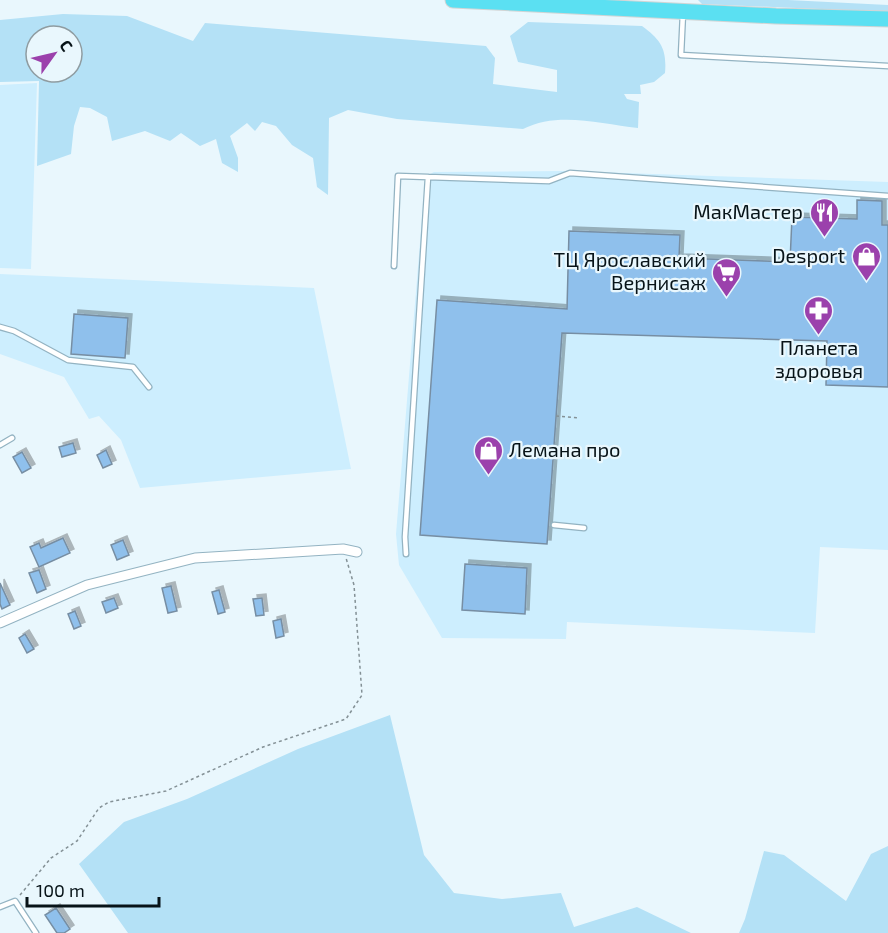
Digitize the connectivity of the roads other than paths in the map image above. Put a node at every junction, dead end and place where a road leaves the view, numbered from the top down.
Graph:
1 (453, 0) edge
2 (683, 5) edge
3 (888, 19) edge
4 (888, 66) edge
5 (429, 177) junction
6 (888, 196) edge
7 (394, 266) dead end
8 (0, 327) edge
9 (149, 387) dead end
10 (12, 438) dead end
11 (0, 445) edge
12 (554, 525) dead end
13 (584, 528) dead end
14 (357, 552) dead end
15 (406, 554) dead end
16 (0, 622) edge
17 (0, 907) edge
18 (36, 933) edge

1 - 2 highway
2 - 3 highway
2 - 4 lane
5 - 6 lane
5 - 7 lane
5 - 15 lane
8 - 9 lane
10 - 11 lane
12 - 13 lane
14 - 16 street
17 - 18 lane

